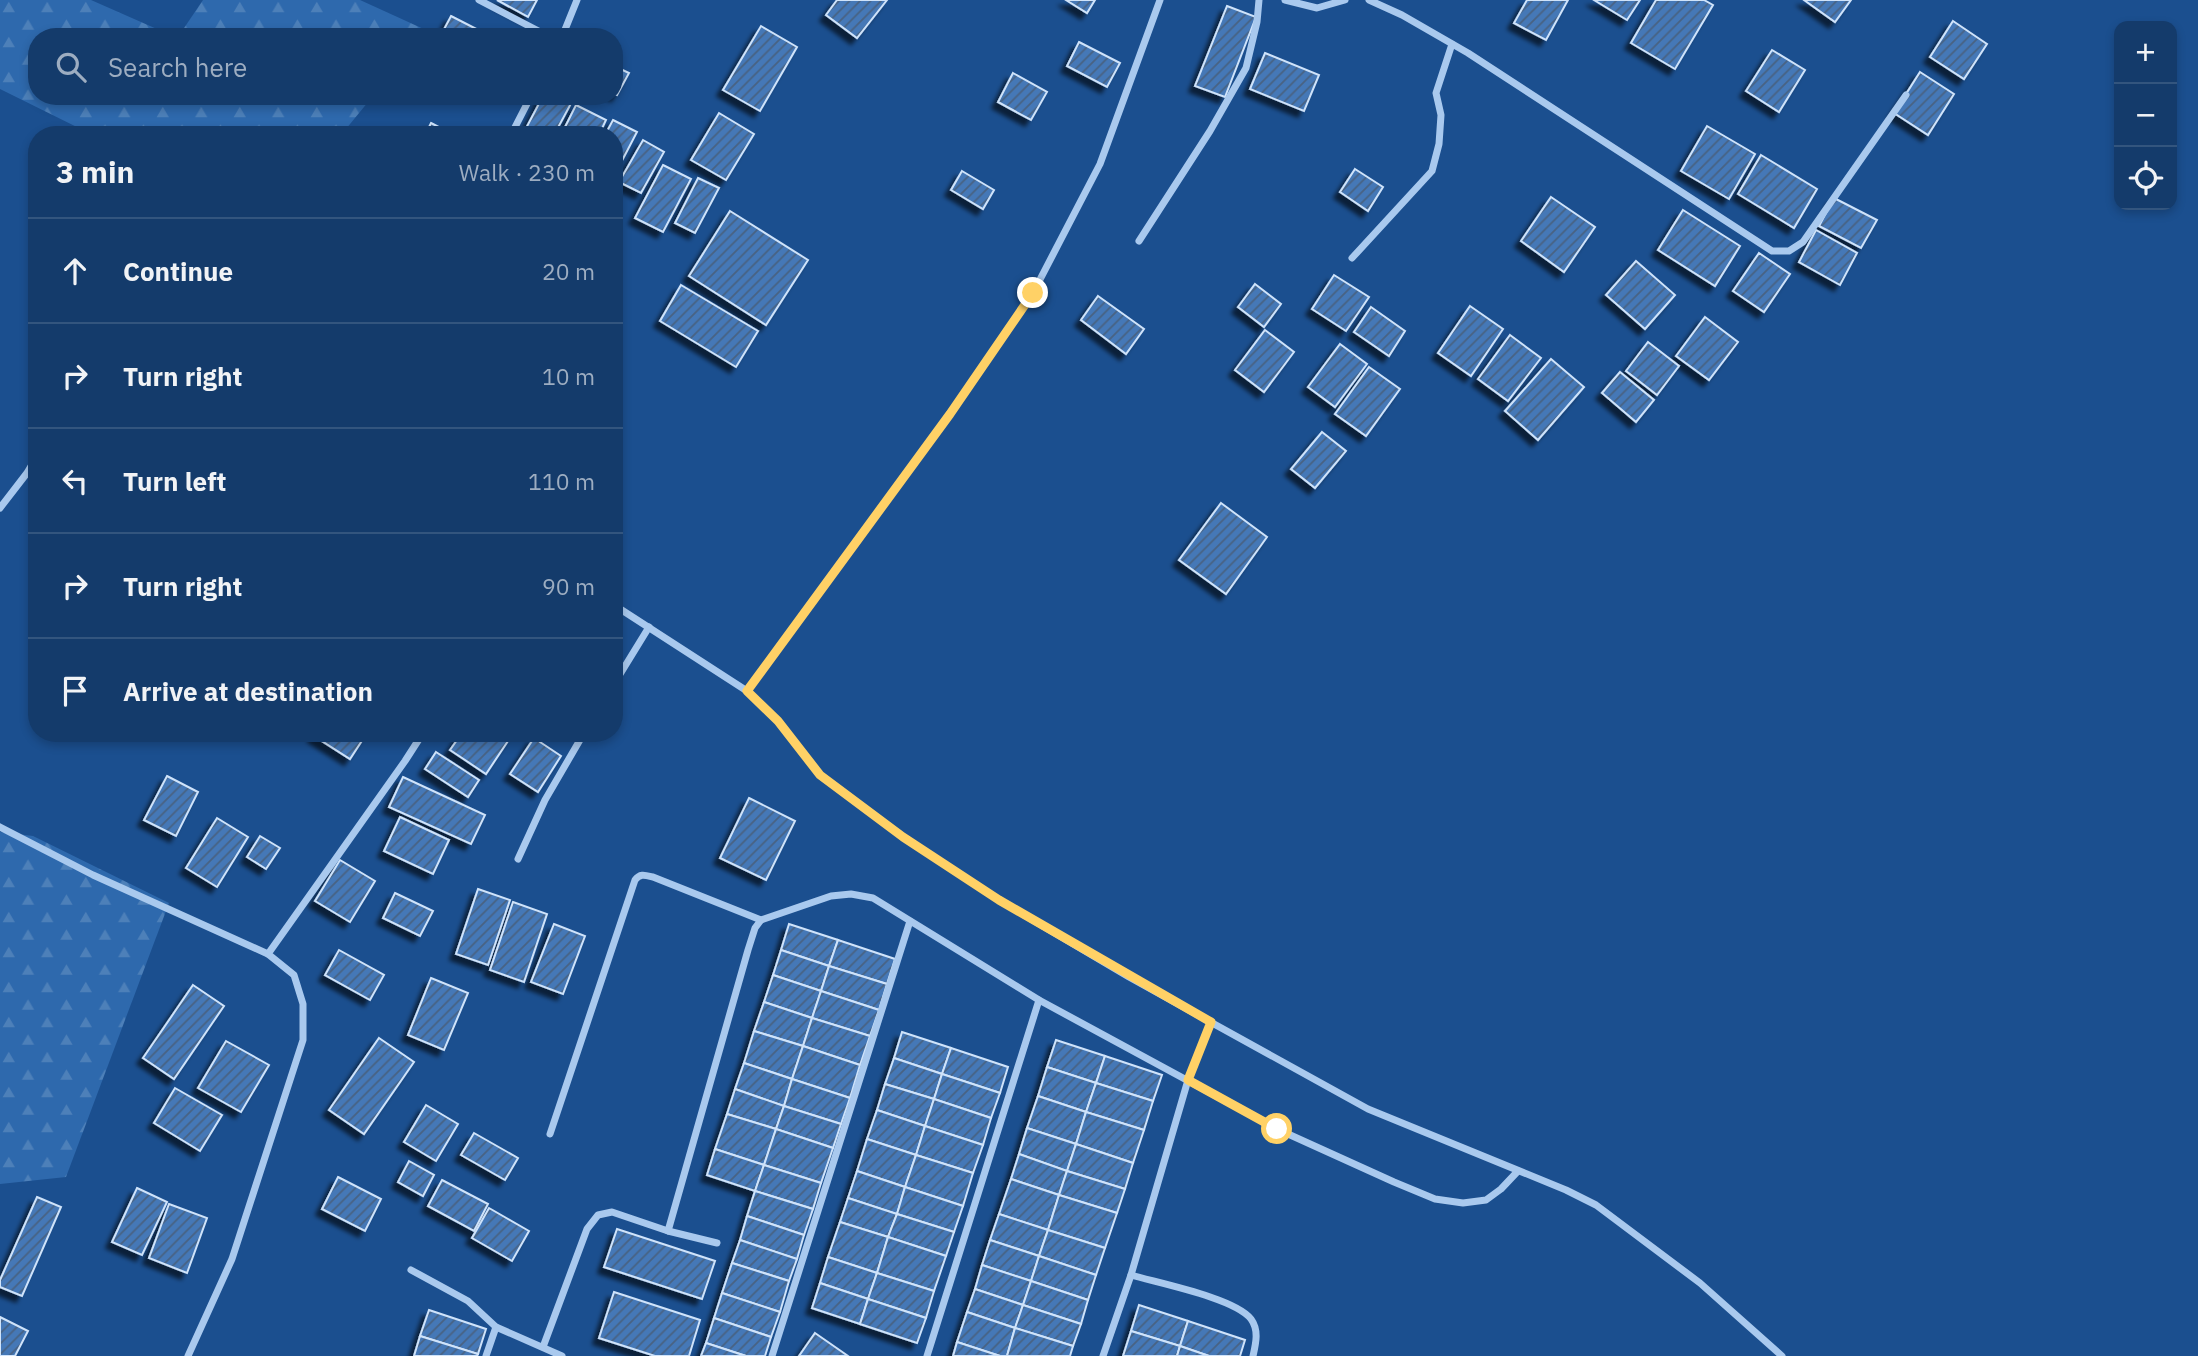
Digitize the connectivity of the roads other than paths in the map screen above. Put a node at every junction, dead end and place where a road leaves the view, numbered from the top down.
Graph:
1 (479, 0) edge
2 (577, 0) edge
3 (1160, 0) edge
4 (1259, 0) edge
5 (1284, 0) edge
6 (1345, 0) edge
7 (1369, 0) edge
8 (533, 28) edge
9 (566, 28) edge
10 (1452, 44) junction
11 (1906, 95) dead end
12 (526, 105) edge
13 (516, 126) edge
14 (1139, 241) dead end
15 (1352, 258) dead end
16 (28, 471) edge
17 (0, 508) edge
18 (623, 610) edge
19 (649, 626) junction
20 (623, 669) edge
21 (747, 691) junction
22 (417, 742) edge
23 (579, 742) edge
24 (0, 827) edge
25 (518, 859) dead end
26 (761, 920) junction
27 (910, 921) junction
28 (268, 954) junction
29 (1039, 1000) junction
30 (1211, 1022) junction
31 (1188, 1080) junction
32 (550, 1134) dead end
33 (1518, 1171) junction
34 (668, 1231) junction
35 (718, 1243) dead end
36 (411, 1269) dead end
37 (1131, 1275) junction
38 (496, 1327) junction
39 (542, 1348) junction
40 (188, 1356) edge
41 (486, 1356) edge
42 (562, 1356) edge
43 (772, 1356) edge
44 (927, 1356) edge
45 (1102, 1356) edge
46 (1253, 1356) edge
47 (1782, 1356) edge

1 - 8 street
2 - 9 street
3 - 21 street
4 - 14 street
5 - 6 street
7 - 10 street
10 - 11 street
10 - 15 street
12 - 13 street
16 - 17 street
18 - 19 street
19 - 20 street
19 - 21 street
21 - 30 street
22 - 28 street
23 - 25 street
24 - 28 street
26 - 27 street
26 - 32 street
26 - 34 street
27 - 29 street
27 - 43 street
28 - 40 street
29 - 31 street
29 - 44 street
30 - 31 street
30 - 33 street
31 - 33 street
31 - 37 street
33 - 47 street
34 - 35 street
34 - 39 street
36 - 38 street
37 - 45 street
37 - 46 street
38 - 39 street
38 - 41 street
39 - 42 street

